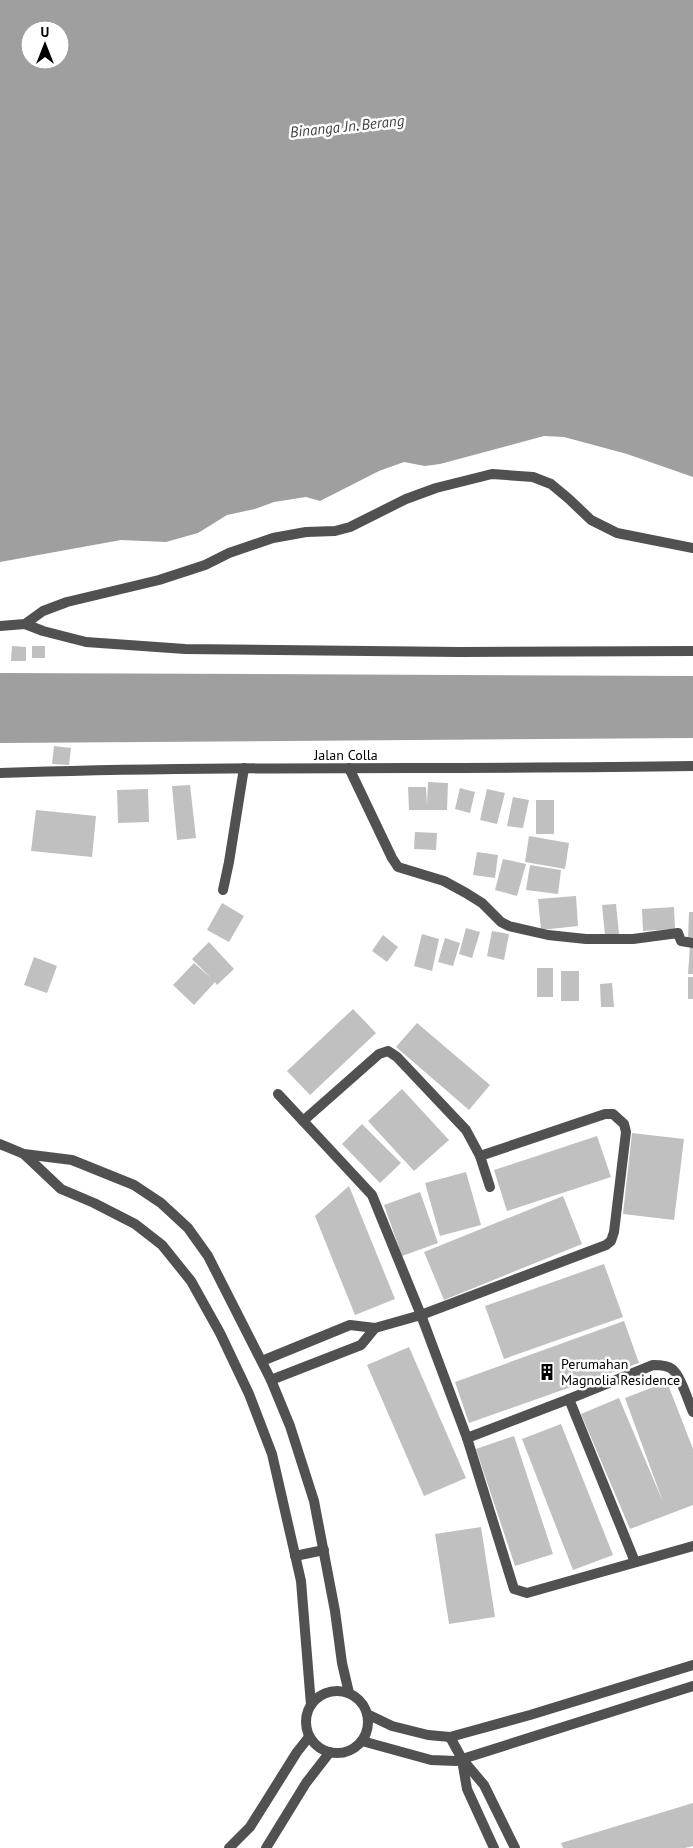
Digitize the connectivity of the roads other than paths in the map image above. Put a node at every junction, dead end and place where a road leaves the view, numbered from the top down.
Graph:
1 (693, 548) edge
2 (25, 624) junction
3 (0, 626) edge
4 (693, 651) edge
5 (693, 766) edge
6 (244, 768) junction
7 (349, 768) junction
8 (0, 773) edge
9 (223, 890) dead end
10 (693, 943) edge
11 (278, 1094) dead end
12 (303, 1121) junction
13 (0, 1144) edge
14 (24, 1154) junction
15 (480, 1156) junction
16 (490, 1188) dead end
17 (421, 1315) junction
18 (375, 1328) junction
19 (262, 1361) junction
20 (272, 1380) junction
21 (569, 1399) junction
22 (693, 1412) edge
23 (467, 1438) junction
24 (693, 1546) edge
25 (324, 1550) junction
26 (296, 1556) junction
27 (635, 1562) junction
28 (693, 1665) edge
29 (693, 1686) edge
30 (349, 1693) junction
31 (311, 1704) junction
32 (367, 1714) junction
33 (309, 1737) junction
34 (450, 1737) junction
35 (362, 1740) junction
36 (330, 1752) junction
37 (462, 1759) junction
38 (228, 1848) edge
39 (266, 1848) edge
40 (494, 1848) edge
41 (515, 1848) edge

1 - 2 street
2 - 3 street
2 - 4 street
5 - 7 street, Jalan Colla
6 - 7 street, Jalan Colla
6 - 8 street, Jalan Colla
6 - 9 street
7 - 10 street
11 - 12 street
12 - 15 street
12 - 17 street
13 - 14 street
14 - 19 street
14 - 26 street
15 - 16 street
15 - 17 street
17 - 18 street
17 - 23 street
18 - 19 street
18 - 20 street
19 - 20 street
20 - 25 street
21 - 22 street
21 - 23 street
21 - 27 street
23 - 27 street
24 - 27 street
25 - 26 street
25 - 30 street
26 - 31 street
28 - 34 street
29 - 37 street
30 - 31 street
30 - 32 street
31 - 33 street
32 - 34 street
32 - 35 street
33 - 36 street
33 - 38 street
34 - 37 street
35 - 36 street
35 - 37 street
36 - 39 street
37 - 40 street
37 - 41 street

